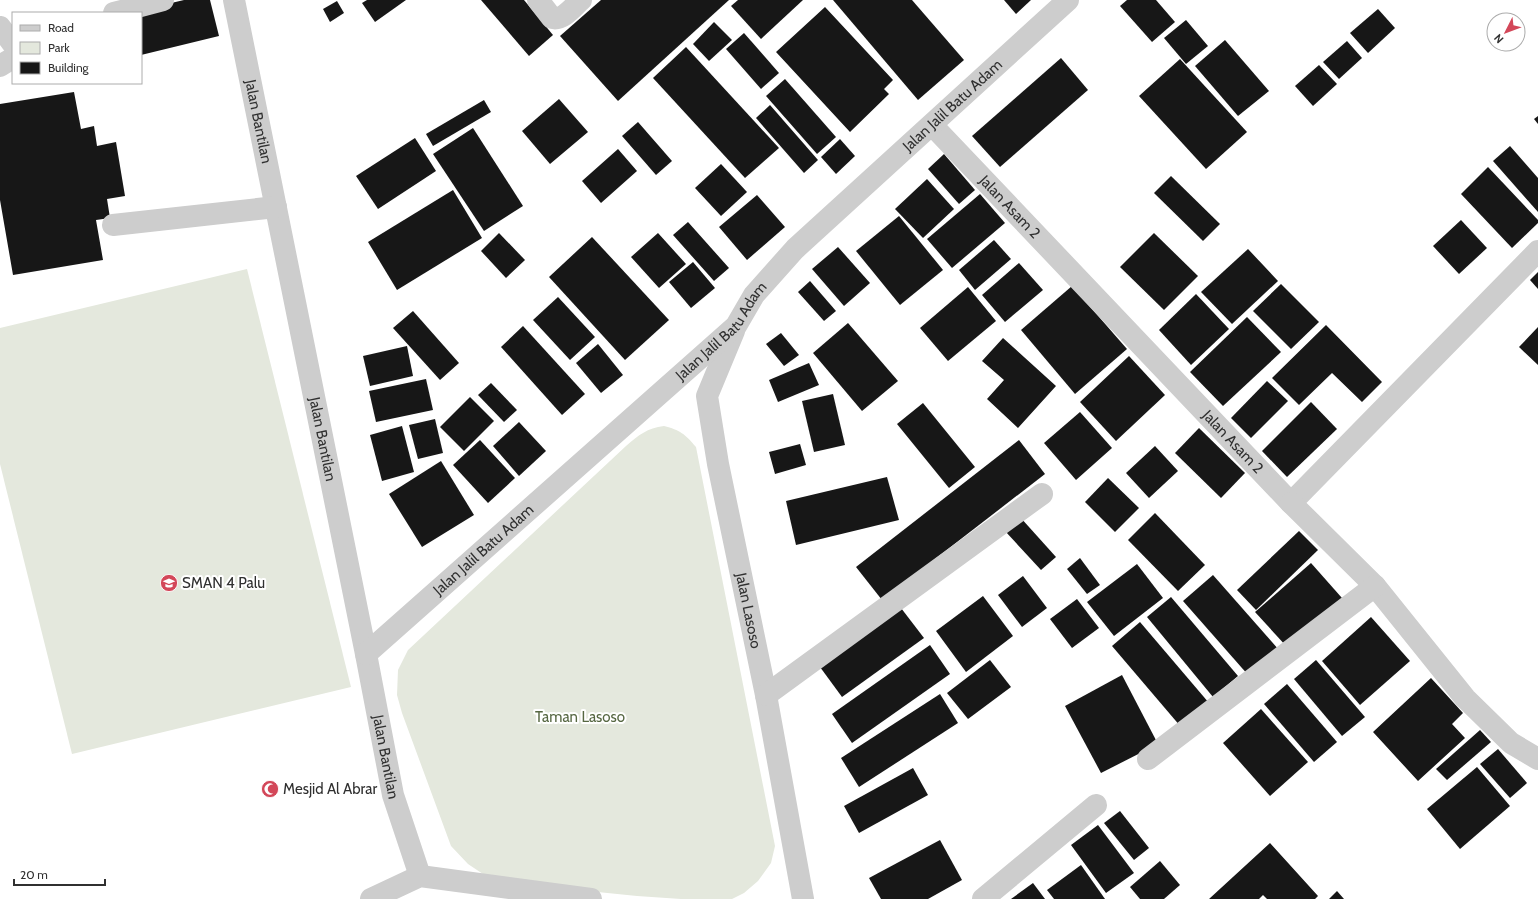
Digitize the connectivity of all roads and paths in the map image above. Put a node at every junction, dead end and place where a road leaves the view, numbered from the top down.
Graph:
1 (163, 0) edge
2 (234, 0) edge
3 (538, 0) edge
4 (581, 0) edge
5 (1068, 0) edge
6 (118, 12) edge
7 (0, 28) edge
8 (12, 43) edge
9 (12, 59) edge
10 (0, 66) edge
11 (932, 125) junction
12 (276, 207) junction
13 (113, 225) dead end
14 (1538, 251) edge
15 (736, 326) junction
16 (1042, 494) dead end
17 (1292, 503) junction
18 (1375, 586) junction
19 (366, 654) junction
20 (766, 695) junction
21 (1148, 759) dead end
22 (1538, 759) edge
23 (1096, 806) dead end
24 (420, 876) junction
25 (371, 899) edge
26 (591, 899) edge
27 (803, 899) edge
28 (983, 899) edge

1 - 6 street
2 - 12 street, Jalan Bantilan
3 - 4 street
5 - 11 street, Jalan Jalil Batu Adam
7 - 8 street
9 - 10 street
11 - 15 street, Jalan Jalil Batu Adam
11 - 17 street, Jalan Asam 2
12 - 13 street
12 - 19 street, Jalan Bantilan
14 - 17 street
15 - 19 street, Jalan Jalil Batu Adam
15 - 20 street, Jalan Lasoso
16 - 20 street
17 - 18 street, Jalan Asam 2
18 - 21 street
18 - 22 street, Jalan Asam 2
19 - 24 street, Jalan Bantilan
20 - 27 street, Jalan Lasoso
23 - 28 street
24 - 25 street
24 - 26 street

